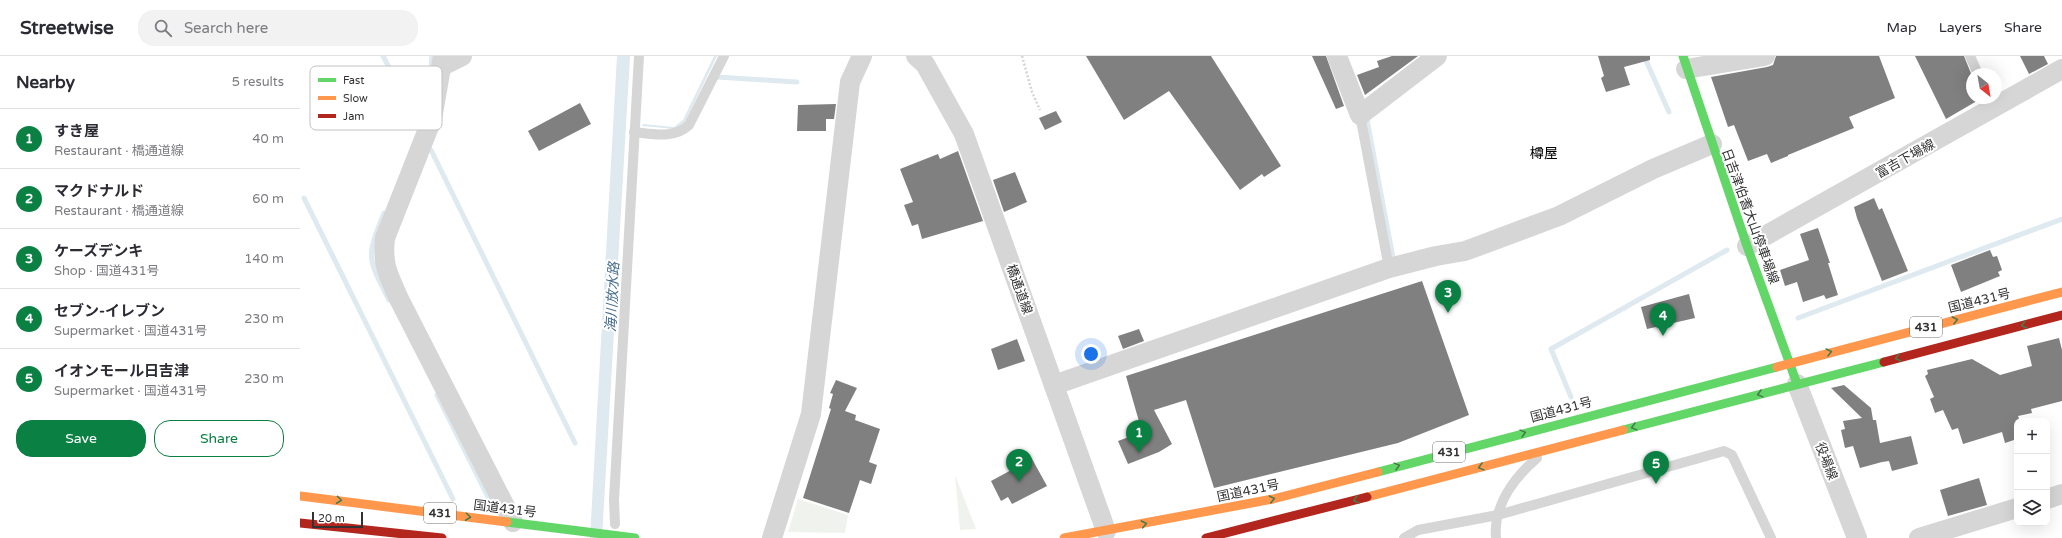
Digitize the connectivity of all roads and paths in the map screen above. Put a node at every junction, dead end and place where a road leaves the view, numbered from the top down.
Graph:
1 (462, 56) edge
2 (639, 56) edge
3 (724, 56) edge
4 (862, 56) edge
5 (1022, 56) edge
6 (1337, 56) edge
7 (1438, 56) edge
8 (1765, 56) edge
9 (1970, 56) edge
10 (926, 59) edge
11 (443, 61) edge
12 (1684, 62) edge
13 (1975, 68) edge
14 (2062, 69) edge
15 (2002, 98) edge
16 (1989, 104) edge
17 (1040, 110) dead end
18 (1360, 115) junction
19 (428, 130) edge
20 (634, 132) junction
21 (1712, 144) junction
22 (1747, 246) junction
23 (1389, 268) junction
24 (2062, 292) edge
25 (2062, 315) edge
26 (1791, 362) junction
27 (1797, 384) junction
28 (1054, 385) junction
29 (1544, 451) junction
30 (2062, 494) edge
31 (300, 496) edge
32 (2050, 498) edge
33 (2014, 509) edge
34 (1498, 515) junction
35 (513, 522) junction
36 (300, 523) edge
37 (615, 524) dead end
38 (1107, 535) edge
39 (442, 538) edge
40 (635, 538) edge
41 (772, 538) edge
42 (1064, 538) edge
43 (1206, 538) edge
44 (1404, 538) edge
45 (1496, 538) edge
46 (1770, 538) edge
47 (1857, 538) edge
48 (1919, 538) edge

1 - 11 street
2 - 20 lane
3 - 20 lane
4 - 41 street
5 - 17 path
6 - 18 street
7 - 18 street
8 - 12 street
9 - 13 lane
10 - 28 street, 橋通道線
12 - 21 main road, 日吉津伯耆大山停車場線
14 - 15 street, 富吉下場線
16 - 22 street, 富吉下場線
18 - 23 lane
19 - 35 street
20 - 37 lane
21 - 22 main road, 日吉津伯耆大山停車場線
21 - 23 street
22 - 26 main road, 日吉津伯耆大山停車場線
23 - 28 street
26 -> 24 main road, 国道431号 / 431
25 -> 27 main road, 431
26 - 27 main road, 日吉津伯耆大山停車場線
38 -> 26 main road, 国道431号 / 431
27 -> 29 main road, 431
27 - 47 street, 役場線
28 - 38 street, 橋通道線
29 - 34 lane
29 -> 43 main road, 431
30 - 32 street
31 -> 35 main road, 国道431号 / 431
33 - 48 street
34 - 44 lane
34 - 45 lane
34 - 46 lane
35 - 40 main road, 国道431号 / 431
36 - 39 main road, 431
38 - 42 main road, 国道431号 / 431

